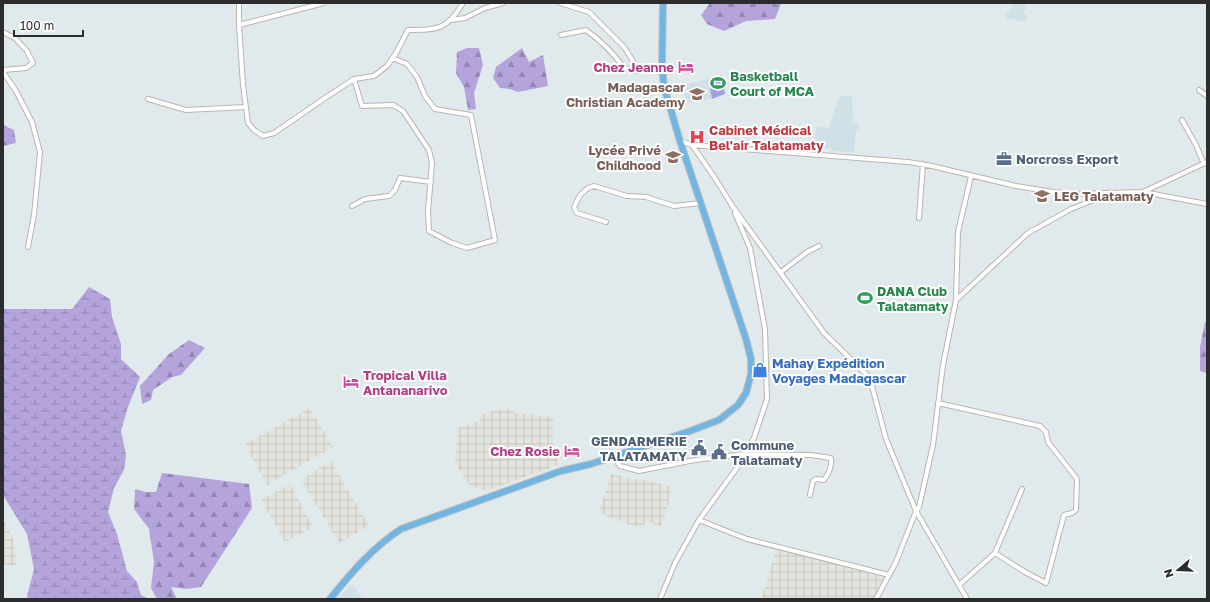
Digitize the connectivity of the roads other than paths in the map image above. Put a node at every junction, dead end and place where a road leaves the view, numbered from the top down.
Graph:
1 (239, 3) edge
2 (324, 3) edge
3 (463, 3) edge
4 (503, 3) edge
5 (560, 3) edge
6 (663, 3) edge
7 (451, 20) junction
8 (239, 25) junction
9 (3, 32) edge
10 (561, 35) dead end
11 (393, 58) junction
12 (662, 65) junction
13 (3, 71) edge
14 (637, 71) junction
15 (354, 79) junction
16 (1199, 90) dead end
17 (1207, 95) edge
18 (148, 99) dead end
19 (246, 107) junction
20 (1182, 120) dead end
21 (680, 141) junction
22 (692, 145) junction
23 (1205, 163) edge
24 (923, 164) junction
25 (971, 176) junction
26 (431, 182) junction
27 (1142, 192) junction
28 (1106, 193) junction
29 (701, 203) junction
30 (1207, 204) edge
31 (352, 206) dead end
32 (733, 207) junction
33 (919, 218) dead end
34 (606, 222) dead end
35 (819, 246) dead end
36 (28, 247) dead end
37 (781, 272) junction
38 (956, 300) junction
39 (938, 403) junction
40 (744, 454) junction
41 (613, 456) junction
42 (1022, 489) dead end
43 (810, 495) dead end
44 (916, 511) junction
45 (699, 520) junction
46 (995, 553) junction
47 (889, 575) junction
48 (959, 585) junction
49 (330, 599) edge
50 (660, 599) edge
51 (876, 599) edge
52 (967, 599) edge

1 - 8 street
2 - 8 street
3 - 7 street
4 - 7 street
5 - 14 street
6 - 12 main road
7 - 11 street
8 - 19 street
9 - 13 street
10 - 14 street
11 - 15 street
11 - 26 street
12 - 14 street
12 - 21 main road
13 - 36 street
15 - 19 street
15 - 26 street
16 - 17 street
18 - 19 street
20 - 23 street
21 - 22 street
21 - 29 main road
22 - 24 street
22 - 32 street
23 - 27 street
24 - 25 street
24 - 33 street
25 - 28 street
25 - 38 street
26 - 31 street
27 - 28 street
27 - 30 street
28 - 38 street
29 - 34 street
29 - 41 main road
32 - 37 street
32 - 40 street
35 - 37 street
37 - 44 street
38 - 39 street
39 - 44 street
39 - 46 street
40 - 41 street
40 - 43 street
40 - 45 street
41 - 49 main road
42 - 46 street
44 - 47 street
44 - 48 street
45 - 47 street
45 - 50 street
46 - 48 street
47 - 51 street
48 - 52 street

